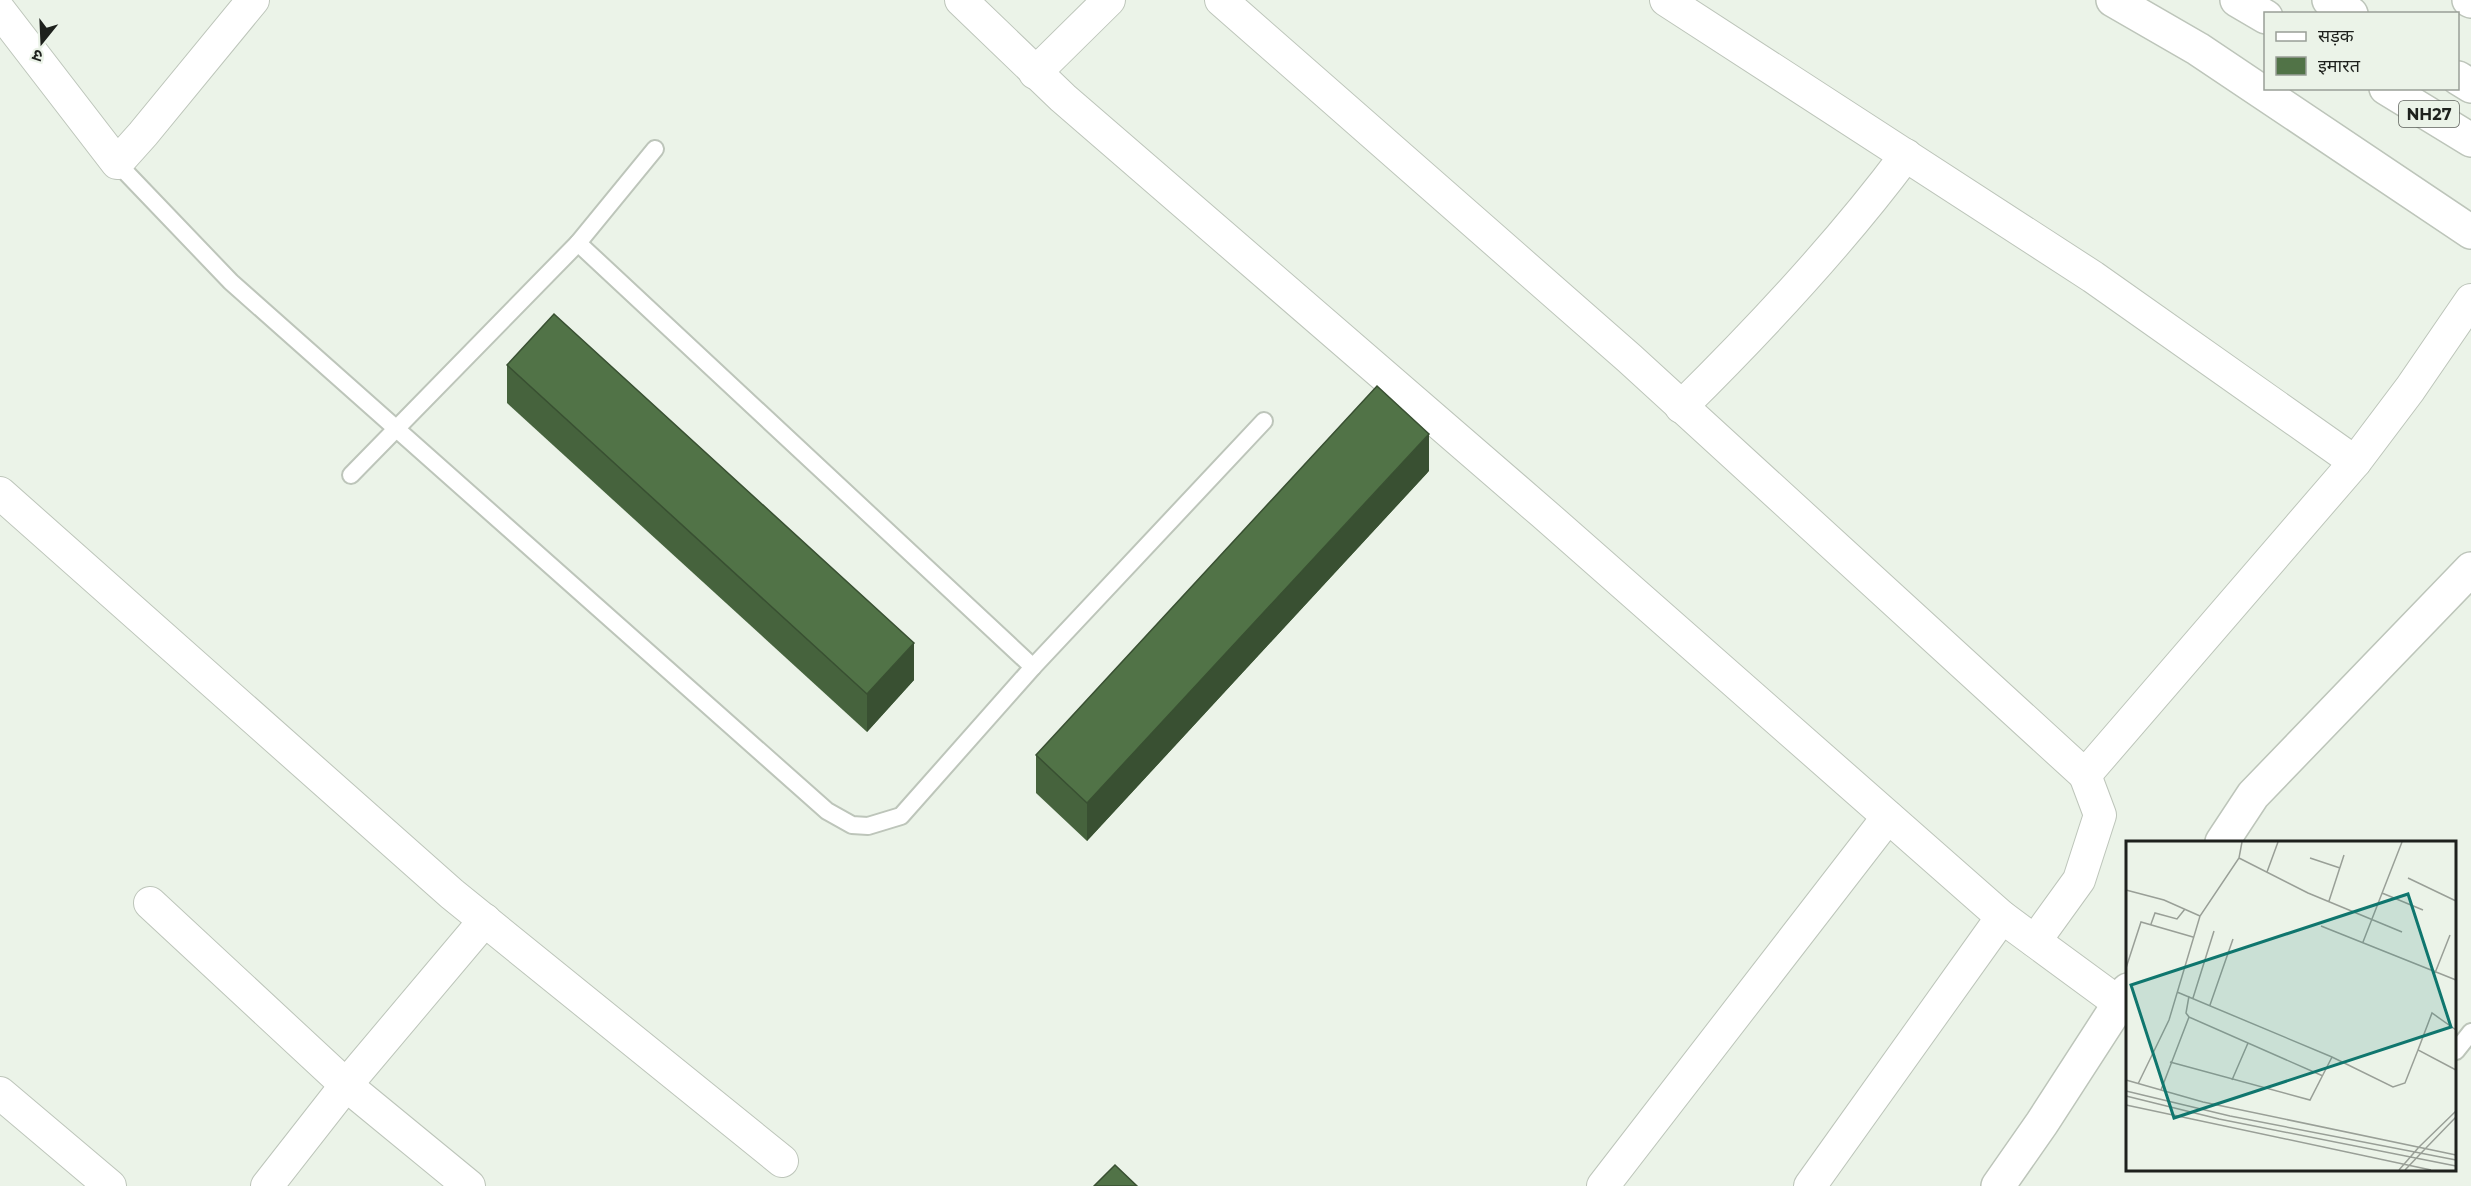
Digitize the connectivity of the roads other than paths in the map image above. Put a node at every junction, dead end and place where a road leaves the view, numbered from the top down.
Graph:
1 (253, 0) edge
2 (961, 0) edge
3 (1109, 0) edge
4 (1221, 0) edge
5 (1666, 0) edge
6 (2113, 0) edge
7 (2237, 0) edge
8 (2329, 0) edge
9 (0, 11) edge
10 (2348, 12) edge
11 (2264, 16) edge
12 (1035, 73) junction
13 (2389, 90) edge
14 (2471, 140) edge
15 (655, 149) dead end
16 (1906, 155) junction
17 (117, 163) junction
18 (2471, 232) edge
19 (578, 243) junction
20 (2471, 300) edge
21 (1681, 407) junction
22 (1264, 421) dead end
23 (396, 429) junction
24 (2355, 462) junction
25 (351, 475) dead end
26 (0, 493) edge
27 (2471, 569) edge
28 (1033, 667) junction
29 (2085, 775) junction
30 (1888, 817) junction
31 (2223, 841) edge
32 (150, 903) dead end
33 (2002, 917) junction
34 (485, 921) junction
35 (2035, 941) junction
36 (2123, 996) edge
37 (2471, 1032) edge
38 (2456, 1052) dead end
39 (346, 1085) junction
40 (0, 1093) edge
41 (782, 1161) dead end
42 (110, 1186) edge
43 (267, 1186) edge
44 (469, 1186) edge
45 (1603, 1186) edge
46 (1810, 1186) edge
47 (1998, 1186) edge

1 - 17 street
2 - 12 street
3 - 12 street
4 - 21 street
5 - 16 street
6 - 18 main road
7 - 11 main road
8 - 10 main road
9 - 17 street
12 - 30 street
13 - 14 main road, NH27
15 - 19 lane
16 - 21 street
16 - 24 street
17 - 23 lane
19 - 23 lane
19 - 28 lane
20 - 24 street
21 - 29 street
22 - 28 lane
23 - 25 lane
23 - 28 lane
24 - 29 street
26 - 34 street
27 - 31 main road
29 - 35 street
30 - 33 street
30 - 45 street
32 - 39 street
33 - 35 street
33 - 46 street
34 - 39 street
34 - 41 street
35 - 36 street
36 - 47 main road
37 - 38 lane
39 - 43 street
39 - 44 street
40 - 42 street

